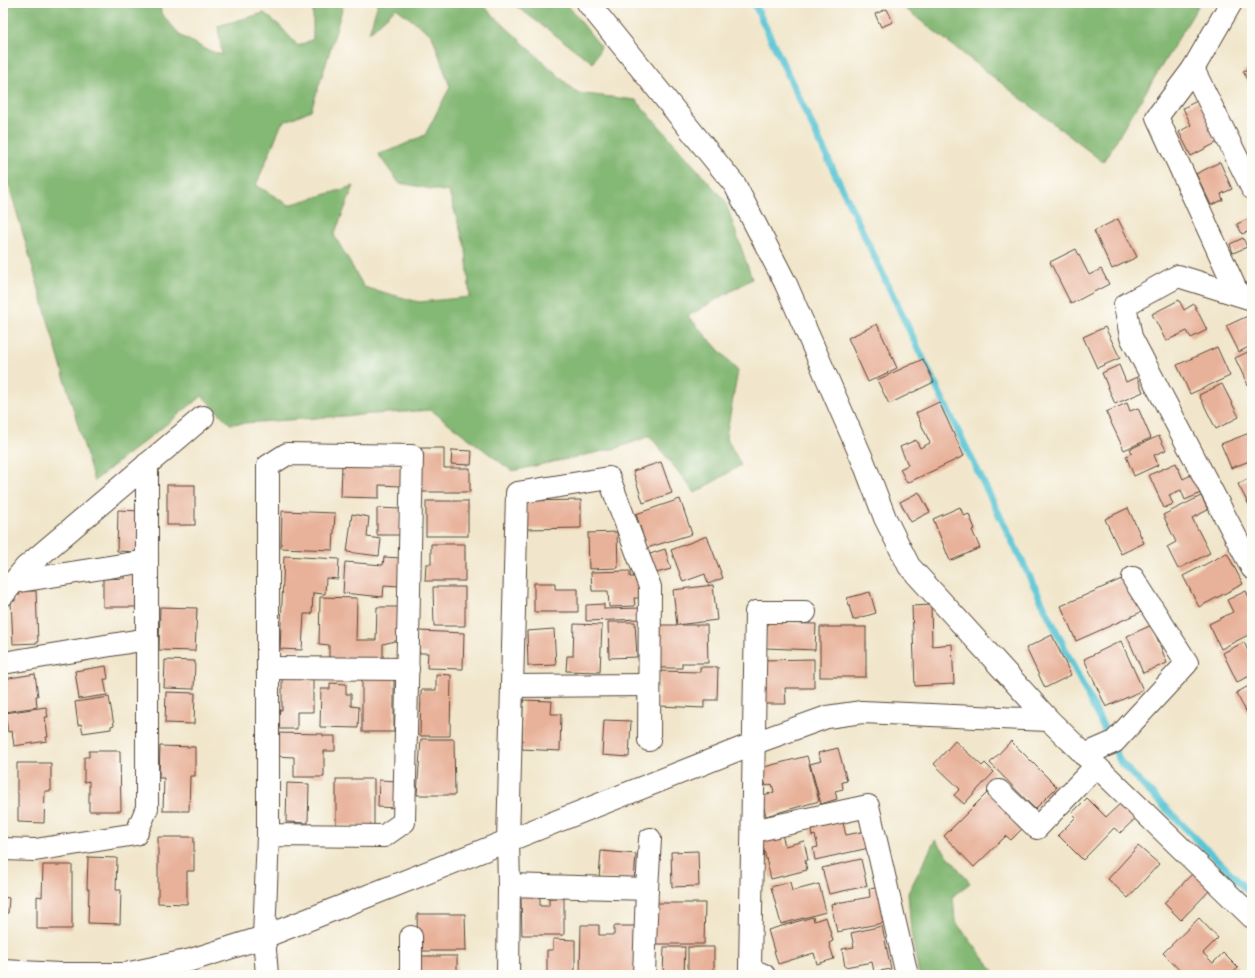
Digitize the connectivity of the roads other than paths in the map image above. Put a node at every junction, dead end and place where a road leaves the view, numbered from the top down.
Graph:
1 (588, 3) edge
2 (1230, 3) edge
3 (1193, 69) junction
4 (1252, 188) edge
5 (1245, 296) edge
6 (203, 418) dead end
7 (147, 464) junction
8 (147, 562) junction
9 (1252, 568) edge
10 (1134, 578) dead end
11 (8, 588) edge
12 (806, 612) dead end
13 (147, 639) junction
14 (3, 663) edge
15 (268, 668) junction
16 (408, 669) junction
17 (649, 685) junction
18 (512, 686) junction
19 (1049, 720) junction
20 (649, 740) dead end
21 (754, 744) junction
22 (1090, 760) junction
23 (999, 790) dead end
24 (753, 831) junction
25 (268, 835) junction
26 (650, 839) dead end
27 (508, 841) junction
28 (3, 849) edge
29 (509, 885) junction
30 (647, 889) junction
31 (1252, 917) edge
32 (264, 937) junction
33 (411, 937) dead end
34 (191, 968) edge
35 (3, 972) edge
36 (267, 975) edge
37 (411, 975) edge
38 (508, 975) edge
39 (644, 975) edge
40 (764, 975) edge
41 (907, 975) edge

1 - 19 street
2 - 3 street
3 - 4 street
3 - 5 street
5 - 9 street
6 - 7 street
7 - 8 street
7 - 11 street
8 - 11 street
8 - 13 street
10 - 22 street
12 - 21 street
13 - 14 street
13 - 28 street
15 - 16 street
15 - 16 street
15 - 25 street
16 - 25 street
17 - 18 street
17 - 18 street
17 - 20 street
18 - 27 street
19 - 21 street
19 - 22 street
21 - 24 street
21 - 27 street
22 - 23 street
22 - 31 street
24 - 40 street
24 - 41 street
25 - 32 street
26 - 30 street
27 - 29 street
27 - 32 street
29 - 30 street
29 - 38 street
30 - 39 street
32 - 34 street
32 - 36 street
33 - 37 street
34 - 35 street

